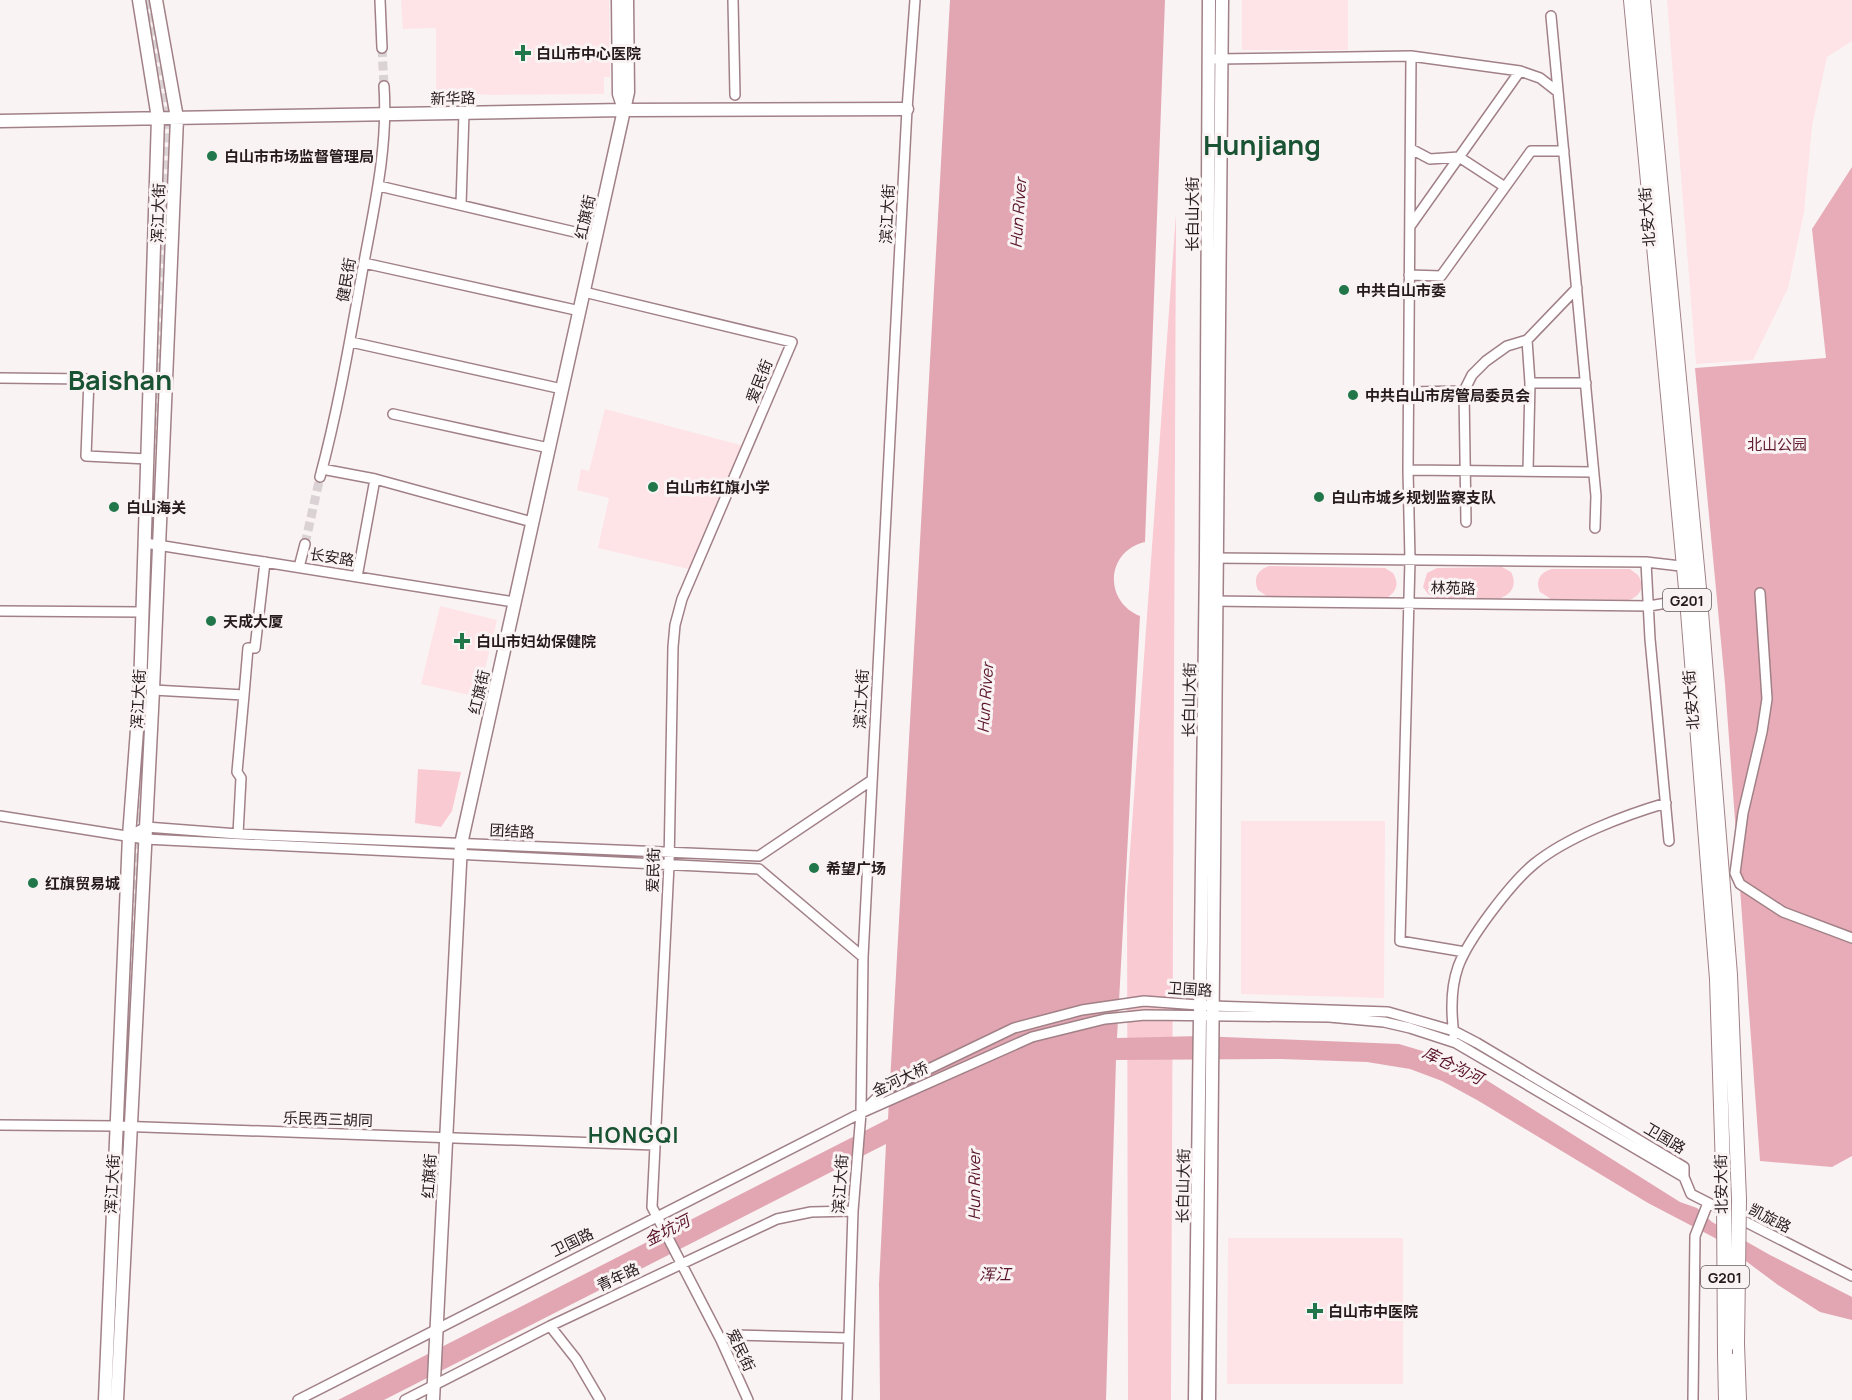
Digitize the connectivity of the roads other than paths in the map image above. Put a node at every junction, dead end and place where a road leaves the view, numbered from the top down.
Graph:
1 (139, 0) edge
2 (156, 0) edge
3 (380, 0) edge
4 (618, 0) edge
5 (627, 0) edge
6 (733, 0) edge
7 (915, 0) edge
8 (1209, 0) edge
9 (1222, 0) edge
10 (1631, 0) edge
11 (1643, 0) edge
12 (1551, 16) dead end
13 (382, 48) tunnel mouth
14 (1411, 56) junction
15 (1208, 58) junction
16 (1222, 59) junction
17 (1520, 71) junction
18 (384, 86) tunnel mouth
19 (1558, 92) junction
20 (735, 94) dead end
21 (907, 109) junction
22 (624, 111) junction
23 (464, 113) junction
24 (386, 114) junction
25 (159, 118) junction
26 (177, 118) junction
27 (0, 121) edge
28 (1411, 149) junction
29 (1564, 151) junction
30 (1459, 157) junction
31 (379, 186) junction
32 (1505, 187) junction
33 (461, 205) junction
34 (1411, 225) junction
35 (596, 237) junction
36 (364, 262) junction
37 (1409, 275) junction
38 (1577, 288) junction
39 (584, 292) junction
40 (580, 312) junction
41 (1527, 340) junction
42 (351, 342) junction
43 (0, 378) edge
44 (1530, 383) junction
45 (1586, 383) junction
46 (562, 389) junction
47 (1464, 391) junction
48 (1409, 392) junction
49 (393, 414) dead end
50 (549, 448) junction
51 (148, 459) junction
52 (1408, 470) junction
53 (1465, 470) junction
54 (1528, 471) junction
55 (1593, 471) junction
56 (375, 480) junction
57 (532, 522) junction
58 (1466, 522) dead end
59 (1595, 528) dead end
60 (146, 543) junction
61 (305, 544) tunnel mouth
62 (159, 545) junction
63 (1212, 558) junction
64 (1410, 560) junction
65 (265, 562) junction
66 (1646, 562) junction
67 (299, 567) junction
68 (1691, 567) junction
69 (357, 577) junction
70 (1760, 593) dead end
71 (1694, 599) junction
72 (514, 602) junction
73 (1211, 602) junction
74 (1409, 603) junction
75 (1649, 606) junction
76 (0, 611) edge
77 (142, 612) junction
78 (153, 690) junction
79 (244, 695) junction
80 (872, 780) junction
81 (1666, 803) junction
82 (0, 816) edge
83 (146, 833) junction
84 (238, 834) junction
85 (129, 836) junction
86 (1669, 841) dead end
87 (460, 849) junction
88 (669, 854) junction
89 (759, 856) junction
90 (669, 865) junction
91 (759, 869) junction
92 (1852, 938) edge
93 (1465, 952) junction
94 (863, 957) junction
95 (1144, 1000) joint
96 (1206, 1010) junction
97 (1145, 1014) joint
98 (1454, 1031) junction
99 (1456, 1042) junction
100 (1206, 1060) junction
101 (861, 1113) junction
102 (0, 1125) edge
103 (116, 1126) junction
104 (130, 1127) junction
105 (446, 1138) junction
106 (655, 1146) junction
107 (1684, 1177) junction
108 (1706, 1207) junction
109 (853, 1210) junction
110 (656, 1217) junction
111 (680, 1262) junction
112 (1852, 1276) edge
113 (550, 1326) junction
114 (437, 1334) junction
115 (848, 1338) junction
116 (721, 1340) junction
117 (434, 1380) junction
118 (105, 1400) edge
119 (117, 1400) edge
120 (298, 1400) edge
121 (405, 1400) edge
122 (433, 1400) edge
123 (600, 1400) edge
124 (748, 1400) edge
125 (847, 1400) edge
126 (1195, 1400) edge
127 (1209, 1400) edge
128 (1693, 1400) edge
129 (1726, 1400) edge
130 (1739, 1400) edge

1 - 25 main road, 浑江大街
2 - 26 main road, 浑江大街
3 - 13 street
4 - 22 main road
5 - 22 main road, 红旗街
6 - 20 street
7 - 21 street, 滨江大街
8 - 15 main road, 长白山大街
9 - 16 main road, 长白山大街
10 - 68 highway, 北安大街 / G201
11 - 68 highway, 北安大街 / G201
12 - 19 street
14 - 16 street
14 - 17 street
14 - 28 street
15 - 16 street
15 - 63 main road, 长白山大街
16 - 63 main road, 长白山大街
17 - 19 street
17 - 30 street
18 - 24 street, 健民街
19 - 29 street
21 - 22 main road, 新华路
21 - 80 street, 滨江大街
22 - 23 main road, 新华路
22 - 35 main road, 红旗街
23 - 24 main road, 新华路
23 - 33 street
24 - 26 main road, 新华路
24 - 31 street, 健民街
25 - 26 main road, 新华路
25 - 27 main road, 新华路
25 - 51 main road, 浑江大街
26 - 62 main road, 浑江大街
28 - 30 street
28 - 34 street
29 - 32 street
29 - 38 street
30 - 32 street
30 - 34 street
31 - 33 street
31 - 36 street, 健民街
32 - 37 street
33 - 35 street
34 - 37 street
35 - 39 main road, 红旗街
36 - 40 street
36 - 42 street, 健民街
37 - 48 street
38 - 41 street
38 - 45 street
39 - 40 main road, 红旗街
39 - 88 street, 爱民街
40 - 46 main road, 红旗街
41 - 44 street
41 - 47 street
42 - 46 street
42 - 56 street, 健民街
43 - 51 street
44 - 45 street
44 - 54 street
45 - 55 street
46 - 50 main road, 红旗街
47 - 48 street
47 - 53 street
48 - 52 street
49 - 50 street
50 - 57 main road, 红旗街
51 - 60 main road, 浑江大街
52 - 53 street
52 - 64 street
53 - 54 street
53 - 58 street
54 - 55 street
55 - 59 street
56 - 57 street
56 - 69 street
57 - 72 main road, 红旗街
60 - 62 street, 长安路
60 - 77 main road, 浑江大街
61 - 67 street
62 - 65 street, 长安路
62 - 78 main road, 浑江大街
63 - 64 street, 林苑路
63 - 73 main road, 长白山大街
64 - 66 street, 林苑路
64 - 74 street
65 - 67 street, 长安路
65 - 79 street
66 - 68 street, 林苑路
66 - 75 street
67 - 69 street, 长安路
68 - 71 highway, 北安大街 / G201
69 - 72 street, 长安路
70 - 92 street
71 - 75 street, 林苑路
71 - 129 highway, 北安大街 / G201, bridge
71 - 130 highway, 北安大街 / G201, bridge
72 - 87 main road, 红旗街
73 - 74 street, 林苑路
73 - 96 main road, 长白山大街
74 - 75 street, 林苑路
74 - 93 street
75 - 81 street
76 - 77 street
77 - 85 main road, 浑江大街
78 - 79 street
78 - 83 main road, 浑江大街
79 - 84 street
80 - 89 street
80 - 94 street, 滨江大街
81 - 86 street
81 - 93 street
82 - 85 street, 团结路
83 - 84 street, 团结路
83 - 85 street, 团结路
83 - 87 street, 团结路
83 - 104 main road, 浑江大街
84 - 87 street, 团结路
85 - 103 main road, 浑江大街
87 - 88 street, 团结路
87 - 90 street, 团结路
87 - 105 main road, 红旗街
88 - 89 street, 团结路
88 - 90 street, 爱民街
89 - 91 street
90 - 91 street, 团结路
90 - 106 street, 爱民街
91 - 94 street
93 - 98 street
94 - 101 street, 滨江大街
95 - 96 street, 卫国路
95 - 101 street, 金河大桥
96 - 97 street, 卫国路
96 - 98 street, 卫国路
96 - 99 street, 卫国路
96 - 100 main road, 长白山大街
96 - 100 main road, 长白山大街
97 - 101 street, 金河大桥
98 - 99 street
98 - 107 street, 卫国路
99 - 107 street, 卫国路
100 - 126 main road, 长白山大街
100 - 127 main road, 长白山大街
101 - 109 street, 滨江大街
101 - 110 street, 卫国路
102 - 103 street, 乐民西三胡同
103 - 104 street, 乐民西三胡同
103 - 118 main road, 浑江大街
104 - 105 street, 乐民西三胡同
104 - 119 main road, 浑江大街
105 - 106 street, 乐民西三胡同
105 - 114 main road, 红旗街
106 - 110 street, 爱民街
107 - 108 street, 凯旋路
108 - 112 street, 凯旋路
108 - 128 street
109 - 111 street, 青年路
109 - 115 street, 滨江大街
110 - 111 street, 爱民街
110 - 114 street, 卫国路
111 - 113 street, 青年路
111 - 116 street, 爱民街
113 - 117 street, 青年路
113 - 123 street
114 - 117 main road, 红旗街
114 - 120 street, 卫国路
115 - 116 street
115 - 125 street, 滨江大街
116 - 124 street, 爱民街
117 - 121 street, 青年路
117 - 122 main road, 红旗街

